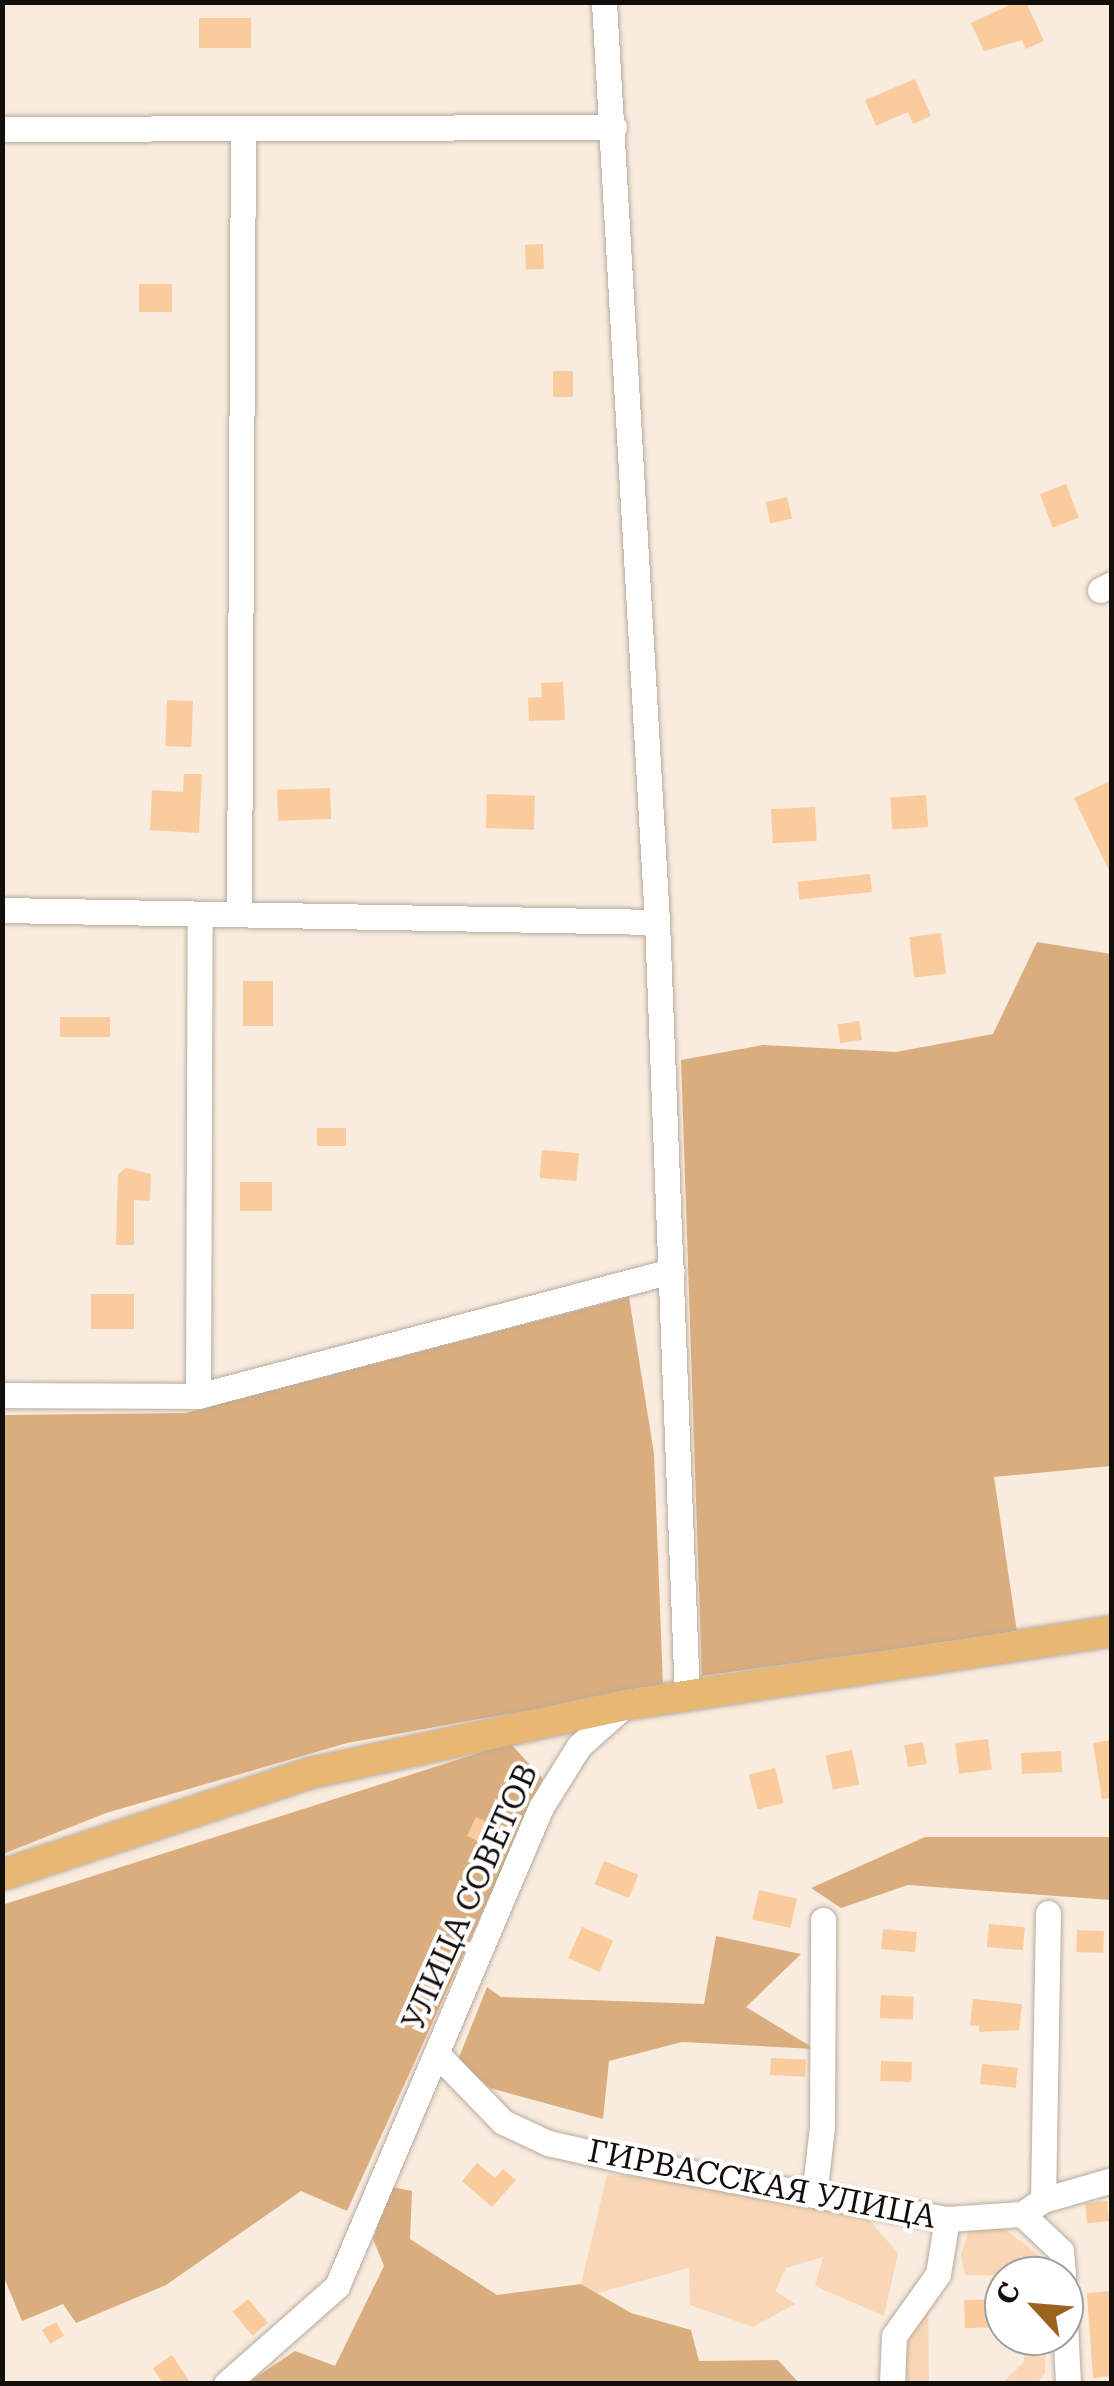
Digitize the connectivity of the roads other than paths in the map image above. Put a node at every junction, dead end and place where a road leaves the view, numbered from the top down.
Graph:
1 (604, 2) edge
2 (614, 127) junction
3 (243, 128) junction
4 (2, 129) edge
5 (2, 910) edge
6 (239, 913) junction
7 (200, 914) junction
8 (657, 922) junction
9 (672, 1270) junction
10 (2, 1395) edge
11 (198, 1396) junction
12 (1112, 1632) edge
13 (687, 1697) junction
14 (626, 1705) junction
15 (2, 1875) edge
16 (1048, 1912) dead end
17 (823, 1920) dead end
18 (438, 2055) junction
19 (1112, 2180) edge
20 (814, 2195) junction
21 (1032, 2207) junction
22 (947, 2219) junction
23 (1061, 2256) edge
24 (1067, 2356) edge
25 (226, 2384) edge
26 (892, 2384) edge
27 (1068, 2384) edge

1 - 2 street
2 - 3 street
2 - 8 street
3 - 4 street
3 - 6 street
5 - 7 street
6 - 7 street
6 - 8 street
7 - 11 street
8 - 9 street
9 - 11 street
9 - 13 street
10 - 11 street
12 - 13 main road
13 - 14 main road
14 - 15 main road
14 - 18 street, УЛИЦА СОВЕТОВ
16 - 21 street
17 - 20 street
18 - 20 street, ГИРВАССКАЯ УЛИЦА
18 - 25 street, УЛИЦА СОВЕТОВ
19 - 21 street, ГИРВАССКАЯ УЛИЦА
20 - 22 street, ГИРВАССКАЯ УЛИЦА
21 - 22 street, ГИРВАССКАЯ УЛИЦА
21 - 23 street
22 - 26 street
24 - 27 street

